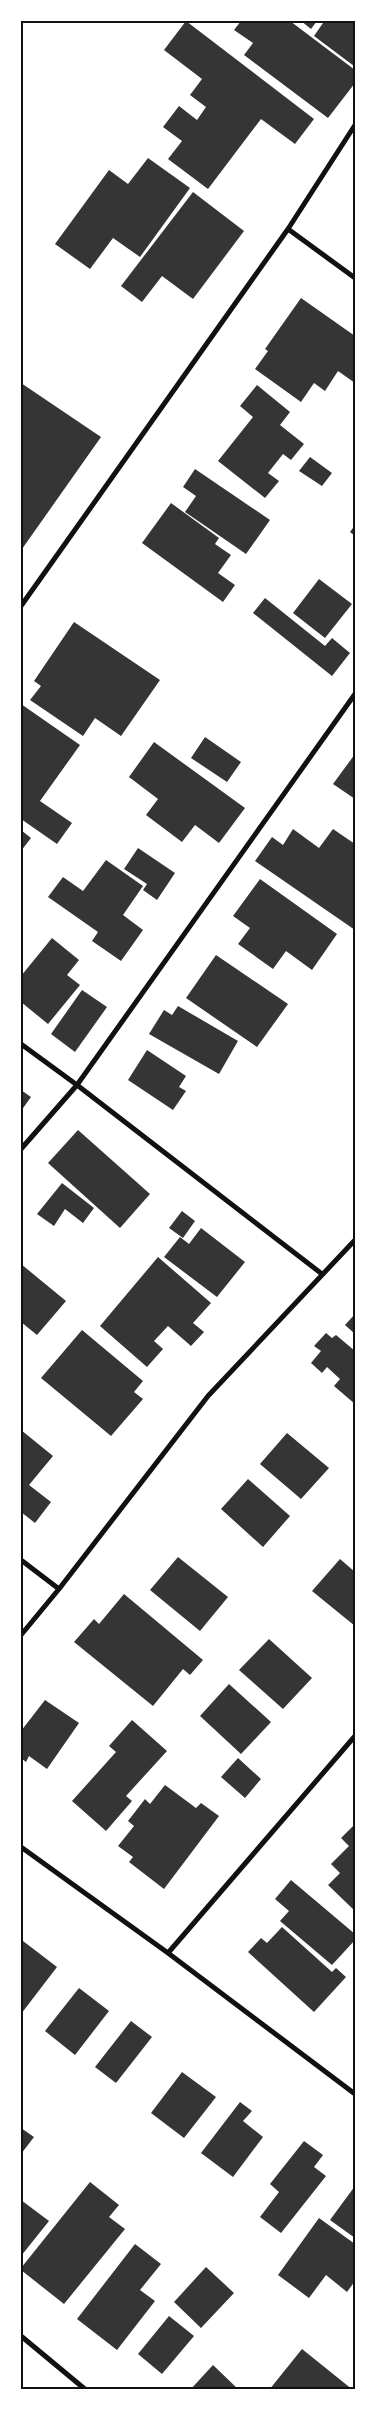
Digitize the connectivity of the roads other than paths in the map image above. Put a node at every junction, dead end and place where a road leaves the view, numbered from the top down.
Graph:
1 (355, 125) edge
2 (288, 229) junction
3 (355, 278) edge
4 (21, 606) edge
5 (355, 694) edge
6 (21, 1044) edge
7 (77, 1085) junction
8 (21, 1148) edge
9 (355, 1240) edge
10 (322, 1274) junction
11 (21, 1560) edge
12 (59, 1589) junction
13 (21, 1634) edge
14 (355, 1736) edge
15 (21, 1847) edge
16 (168, 1953) junction
17 (355, 2094) edge
18 (21, 2336) edge
19 (86, 2390) edge

1 - 2 street
2 - 3 street
2 - 4 street
5 - 7 street
6 - 7 street
7 - 8 street
7 - 10 street
9 - 10 street
10 - 12 street
11 - 12 street
12 - 13 street
14 - 16 street
15 - 16 street
16 - 17 street
18 - 19 street

